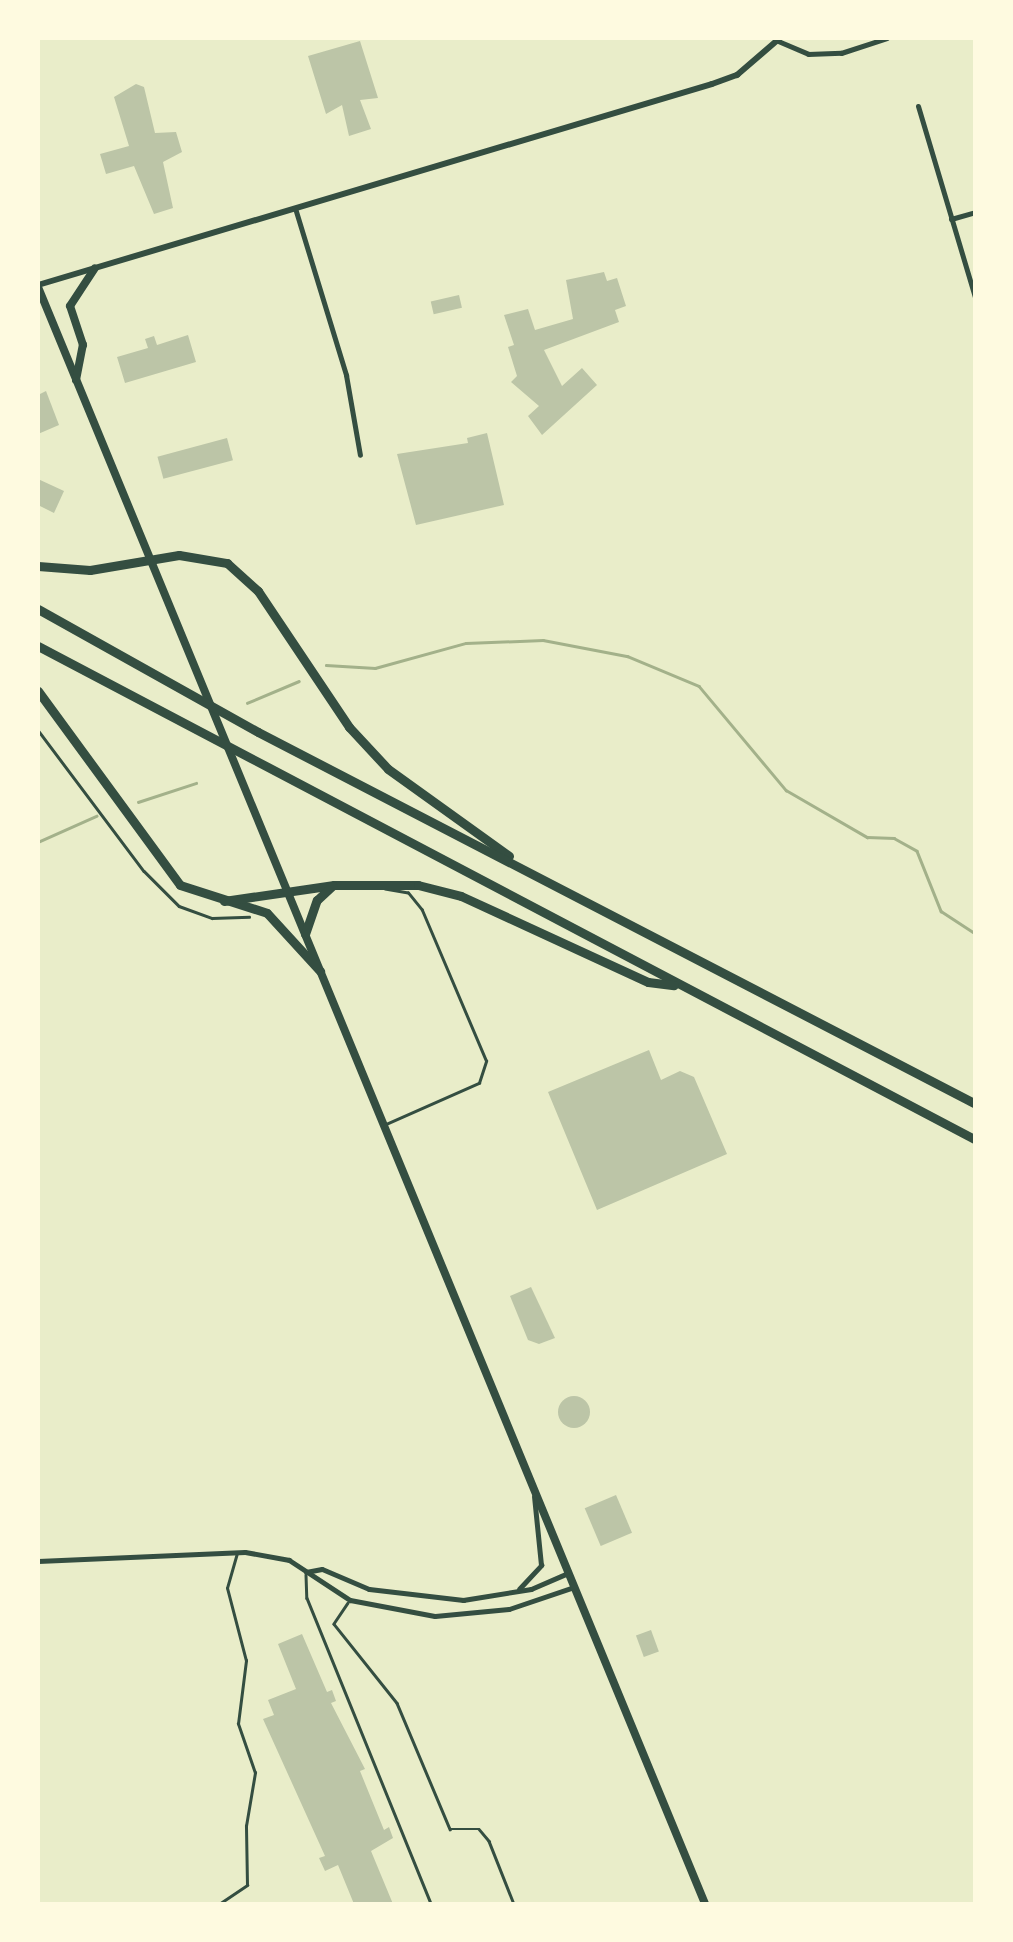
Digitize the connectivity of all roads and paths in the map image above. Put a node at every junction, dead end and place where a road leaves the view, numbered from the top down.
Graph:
1 (887, 38) edge
2 (779, 40) edge
3 (918, 106) dead end
4 (295, 208) junction
5 (976, 212) edge
6 (951, 219) junction
7 (95, 268) junction
8 (38, 286) edge
9 (976, 300) edge
10 (76, 380) junction
11 (360, 455) dead end
12 (148, 556) junction
13 (38, 566) edge
14 (38, 609) edge
15 (38, 646) edge
16 (38, 691) edge
17 (536, 876) junction
18 (339, 885) junction
19 (286, 890) junction
20 (224, 901) junction
21 (304, 934) junction
22 (320, 971) junction
23 (680, 985) junction
24 (976, 1104) edge
25 (383, 1125) junction
26 (976, 1140) edge
27 (534, 1493) junction
28 (237, 1551) junction
29 (38, 1561) edge
30 (306, 1572) junction
31 (568, 1573) junction
32 (574, 1587) junction
33 (512, 1594) junction
34 (350, 1600) junction
35 (219, 1904) edge
36 (431, 1904) edge
37 (514, 1904) edge
38 (705, 1904) edge

1 - 2 street
2 - 4 street
3 - 6 street
4 - 7 street
4 - 11 street
5 - 6 street
6 - 9 street
7 - 8 street
7 - 10 main road
8 - 10 main road
10 - 12 main road
12 - 13 highway
12 - 17 highway
12 - 19 main road
14 - 17 highway
15 - 23 highway
16 - 20 highway
17 - 24 highway
18 - 19 highway
18 - 21 highway
18 - 23 highway
18 - 25 lane
19 - 20 highway
19 - 21 main road
20 - 22 highway
21 - 22 main road
22 - 25 main road
23 - 26 highway
25 - 27 main road
27 - 31 main road
27 - 33 street
28 - 29 street
28 - 30 street
28 - 35 lane
30 - 33 street
30 - 34 street
30 - 36 lane
31 - 32 main road
31 - 33 street
32 - 34 street
32 - 38 main road
34 - 37 lane

